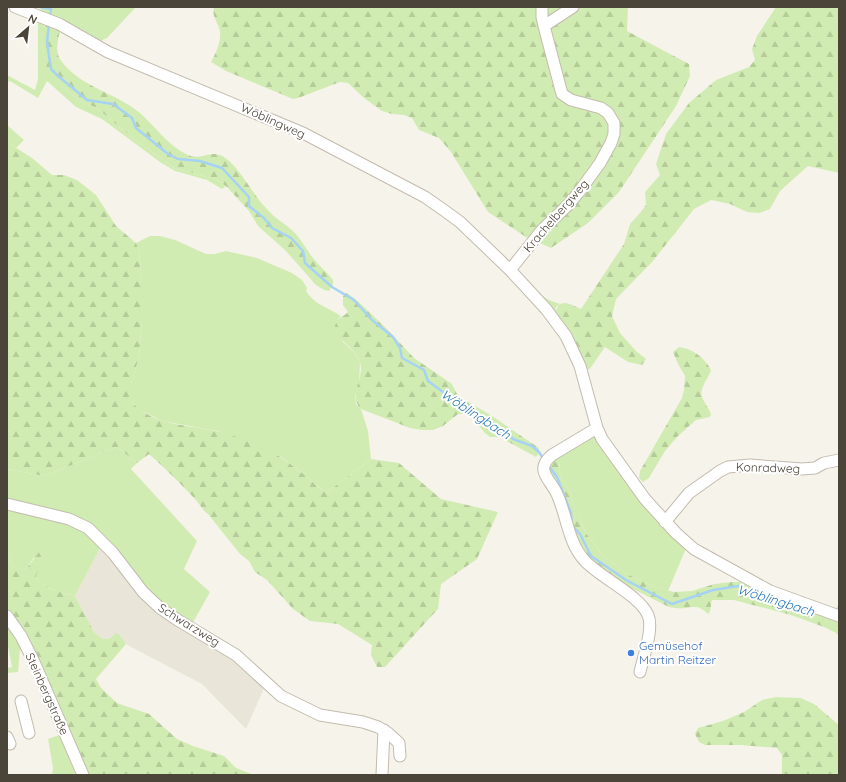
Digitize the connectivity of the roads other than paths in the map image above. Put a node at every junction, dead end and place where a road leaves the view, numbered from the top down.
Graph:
1 (15, 7) edge
2 (542, 7) edge
3 (573, 7) edge
4 (544, 26) junction
5 (510, 270) junction
6 (597, 428) junction
7 (839, 460) edge
8 (820, 465) junction
9 (839, 468) edge
10 (7, 504) edge
11 (665, 522) junction
12 (7, 616) edge
13 (839, 616) edge
14 (640, 672) dead end
15 (21, 701) dead end
16 (384, 730) junction
17 (29, 734) dead end
18 (400, 756) dead end
19 (83, 775) edge
20 (382, 775) edge

1 - 5 street, Wöblingweg
2 - 4 street, Krachelbergweg
3 - 4 street
4 - 5 street, Krachelbergweg
5 - 6 street, Wöblingweg
6 - 11 street, Wöblingweg
6 - 14 street
7 - 8 street, Konradweg
8 - 9 street, Konradweg
8 - 11 street, Konradweg
10 - 16 street, Schwarzweg
11 - 13 street, Wöblingweg
12 - 19 street, Steinbergstraße
15 - 17 street
16 - 18 street
16 - 20 street

